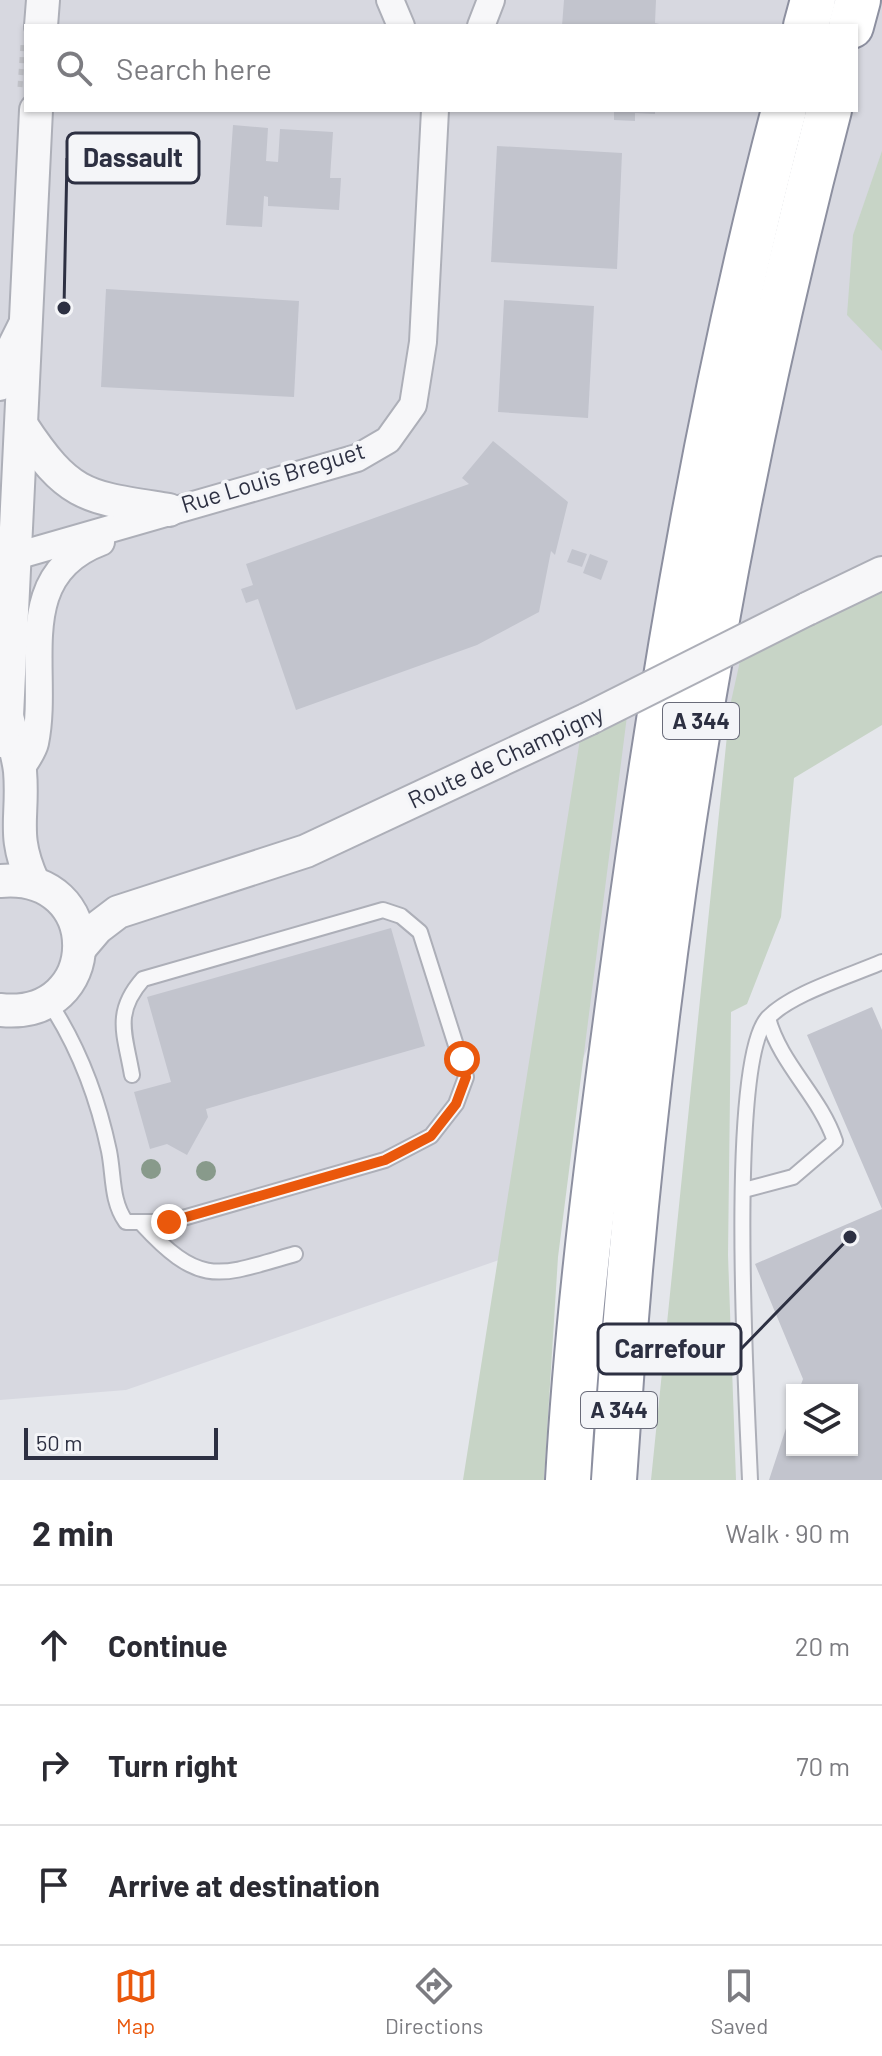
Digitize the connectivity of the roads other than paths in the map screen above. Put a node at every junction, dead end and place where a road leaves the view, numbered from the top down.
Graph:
1 (43, 0) edge
2 (390, 0) edge
3 (491, 0) edge
4 (813, 0) edge
5 (858, 0) edge
6 (41, 24) edge
7 (400, 24) edge
8 (482, 24) edge
9 (807, 24) edge
10 (852, 24) edge
11 (36, 112) edge
12 (435, 112) edge
13 (784, 112) edge
14 (829, 112) edge
15 (26, 317) junction
16 (0, 387) edge
17 (22, 426) junction
18 (169, 510) junction
19 (5, 562) edge
20 (882, 573) edge
21 (4, 675) edge
22 (3, 729) edge
23 (20, 770) junction
24 (0, 881) edge
25 (33, 882) junction
26 (70, 911) junction
27 (118, 912) junction
28 (80, 948) junction
29 (882, 962) edge
30 (49, 1002) junction
31 (0, 1010) edge
32 (768, 1018) junction
33 (132, 1075) dead end
34 (744, 1190) junction
35 (142, 1224) junction
36 (295, 1254) dead end
37 (623, 1340) junction
38 (568, 1480) edge
39 (614, 1480) edge
40 (633, 1480) edge
41 (750, 1480) edge

1 - 6 street
2 - 7 street
3 - 8 street
4 - 9 highway
5 - 10 highway
11 - 15 street
12 - 18 street, Rue Louis Breguet
13 - 38 highway, A 344
14 - 37 highway, A 344
15 - 16 street
15 - 17 street
17 - 18 street
17 - 19 street
18 - 19 street, Rue Louis Breguet
18 - 23 street
19 - 21 street
20 - 27 street, Route de Champigny, bridge
21 - 22 street
22 - 23 street
23 - 25 street
24 - 25 street
25 - 26 street
26 - 27 street, Route de Champigny
26 - 28 street
27 - 28 street, Route de Champigny
28 - 30 street
29 - 32 lane
30 - 31 street
30 - 35 lane
32 - 34 lane
32 - 34 lane
33 - 35 lane
34 - 41 lane
35 - 36 lane
37 - 39 highway, A 344
37 - 40 highway

